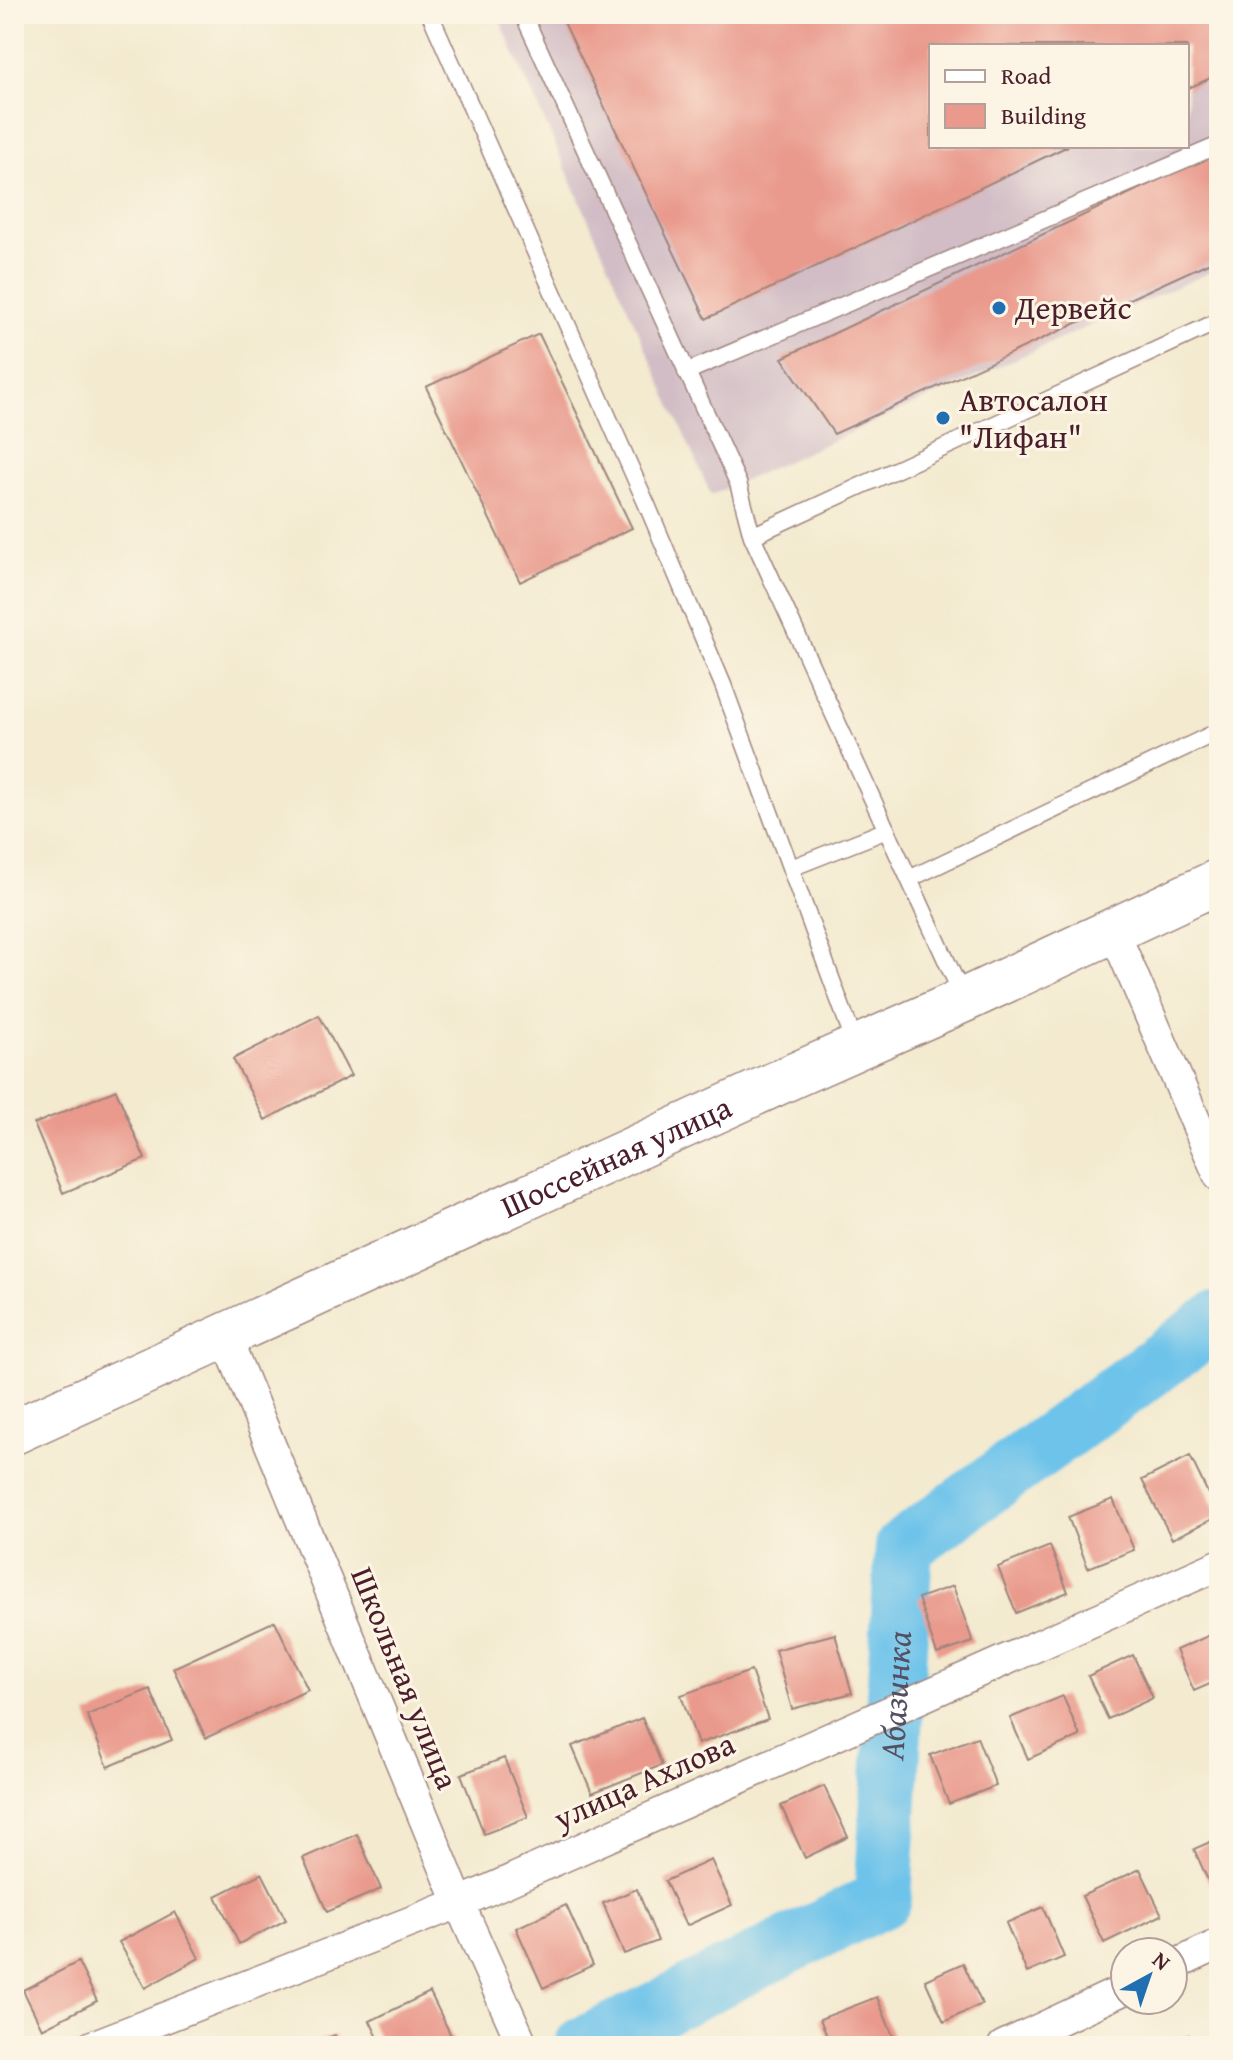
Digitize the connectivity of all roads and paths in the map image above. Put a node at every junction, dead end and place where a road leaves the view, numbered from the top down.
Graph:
1 (430, 14) edge
2 (523, 14) edge
3 (1219, 145) edge
4 (1219, 321) edge
5 (686, 372) junction
6 (752, 536) junction
7 (1219, 731) edge
8 (887, 830) junction
9 (791, 868) junction
10 (909, 879) junction
11 (1219, 881) edge
12 (1219, 904) edge
13 (1121, 948) junction
14 (964, 1000) junction
15 (857, 1047) junction
16 (1219, 1176) edge
17 (228, 1343) junction
18 (14, 1432) edge
19 (14, 1450) edge
20 (1219, 1565) edge
21 (459, 1903) junction
22 (1219, 1944) edge
23 (1189, 1958) edge
24 (1109, 1996) edge
25 (92, 2046) edge
26 (523, 2046) edge
27 (1003, 2046) edge

1 - 9 lane
2 - 5 lane
3 - 5 lane
4 - 6 lane
5 - 6 lane
6 - 8 lane
7 - 10 lane
8 - 9 lane
8 - 10 lane
9 - 15 lane
10 - 14 lane
11 - 14 main road, Шоссейная улица
12 - 13 main road, Шоссейная улица
13 - 16 street
13 - 17 main road, Шоссейная улица
14 - 15 main road, Шоссейная улица
15 - 17 main road, Шоссейная улица
17 - 18 main road, Шоссейная улица
17 - 19 main road, Шоссейная улица
17 - 21 street, Школьная улица
20 - 21 street, улица Ахлова
21 - 25 street, улица Ахлова
21 - 26 street, Школьная улица
22 - 23 street
24 - 27 street

